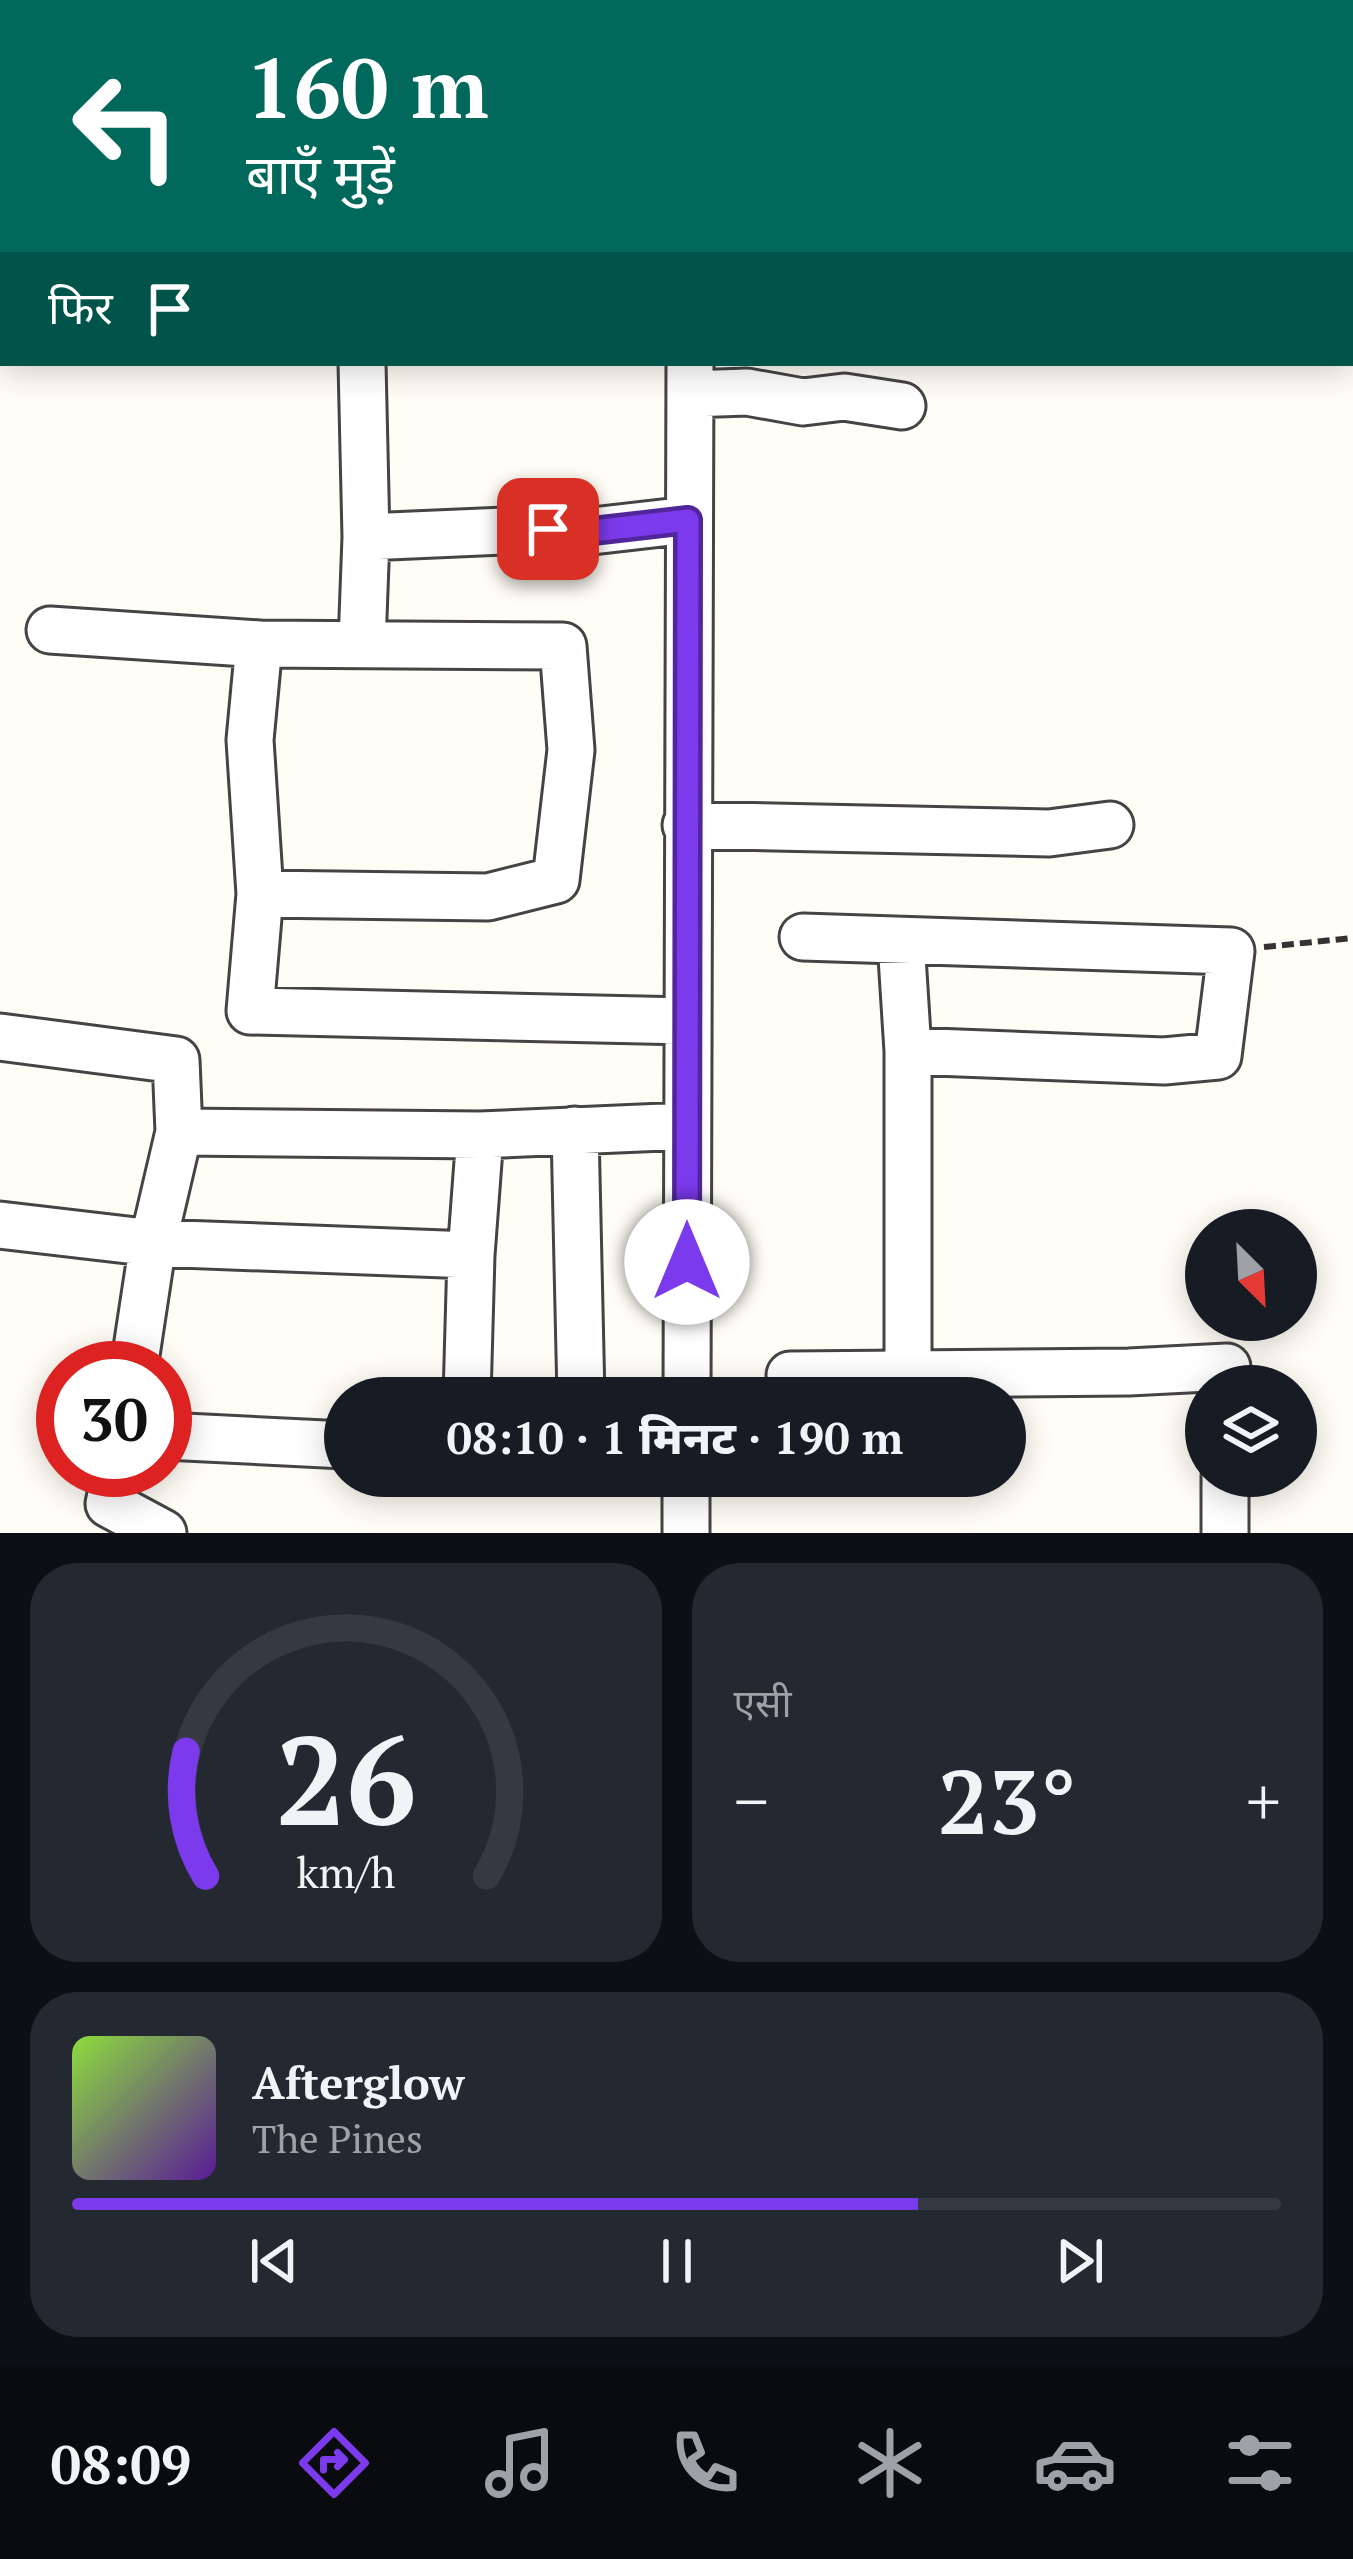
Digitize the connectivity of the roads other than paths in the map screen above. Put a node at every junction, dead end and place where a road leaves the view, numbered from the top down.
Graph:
1 (362, 366) edge
2 (690, 378) edge
3 (902, 406) dead end
4 (688, 520) junction
5 (366, 537) junction
6 (50, 630) dead end
7 (259, 644) junction
8 (362, 644) junction
9 (686, 825) junction
10 (1110, 825) dead end
11 (260, 894) junction
12 (803, 937) dead end
13 (901, 941) junction
14 (687, 1021) junction
15 (0, 1037) edge
16 (908, 1052) junction
17 (687, 1126) junction
18 (575, 1130) junction
19 (178, 1132) junction
20 (480, 1135) junction
21 (0, 1225) edge
22 (153, 1244) junction
23 (471, 1255) junction
24 (138, 1341) edge
25 (1185, 1369) edge
26 (908, 1371) junction
27 (790, 1375) dead end
28 (468, 1377) edge
29 (581, 1377) edge
30 (687, 1377) edge
31 (192, 1437) edge
32 (324, 1444) edge
33 (111, 1497) edge
34 (686, 1497) edge
35 (1226, 1497) edge
36 (163, 1533) edge
37 (686, 1533) edge
38 (1225, 1533) edge

1 - 5 street
2 - 3 street
2 - 4 street
4 - 5 street
4 - 9 street
5 - 8 street
6 - 7 street
7 - 8 street
7 - 11 street
8 - 11 street
9 - 10 street
9 - 14 street
11 - 14 street
12 - 13 street
13 - 16 street
13 - 16 street
14 - 17 street
15 - 19 street
16 - 26 street
17 - 18 street
17 - 30 street
18 - 20 street
18 - 29 street
19 - 20 street
19 - 22 street
20 - 23 street
21 - 22 street
22 - 23 street
22 - 24 street
23 - 28 street
25 - 26 street
26 - 27 street
31 - 32 street
33 - 36 street
34 - 37 street
35 - 38 street

